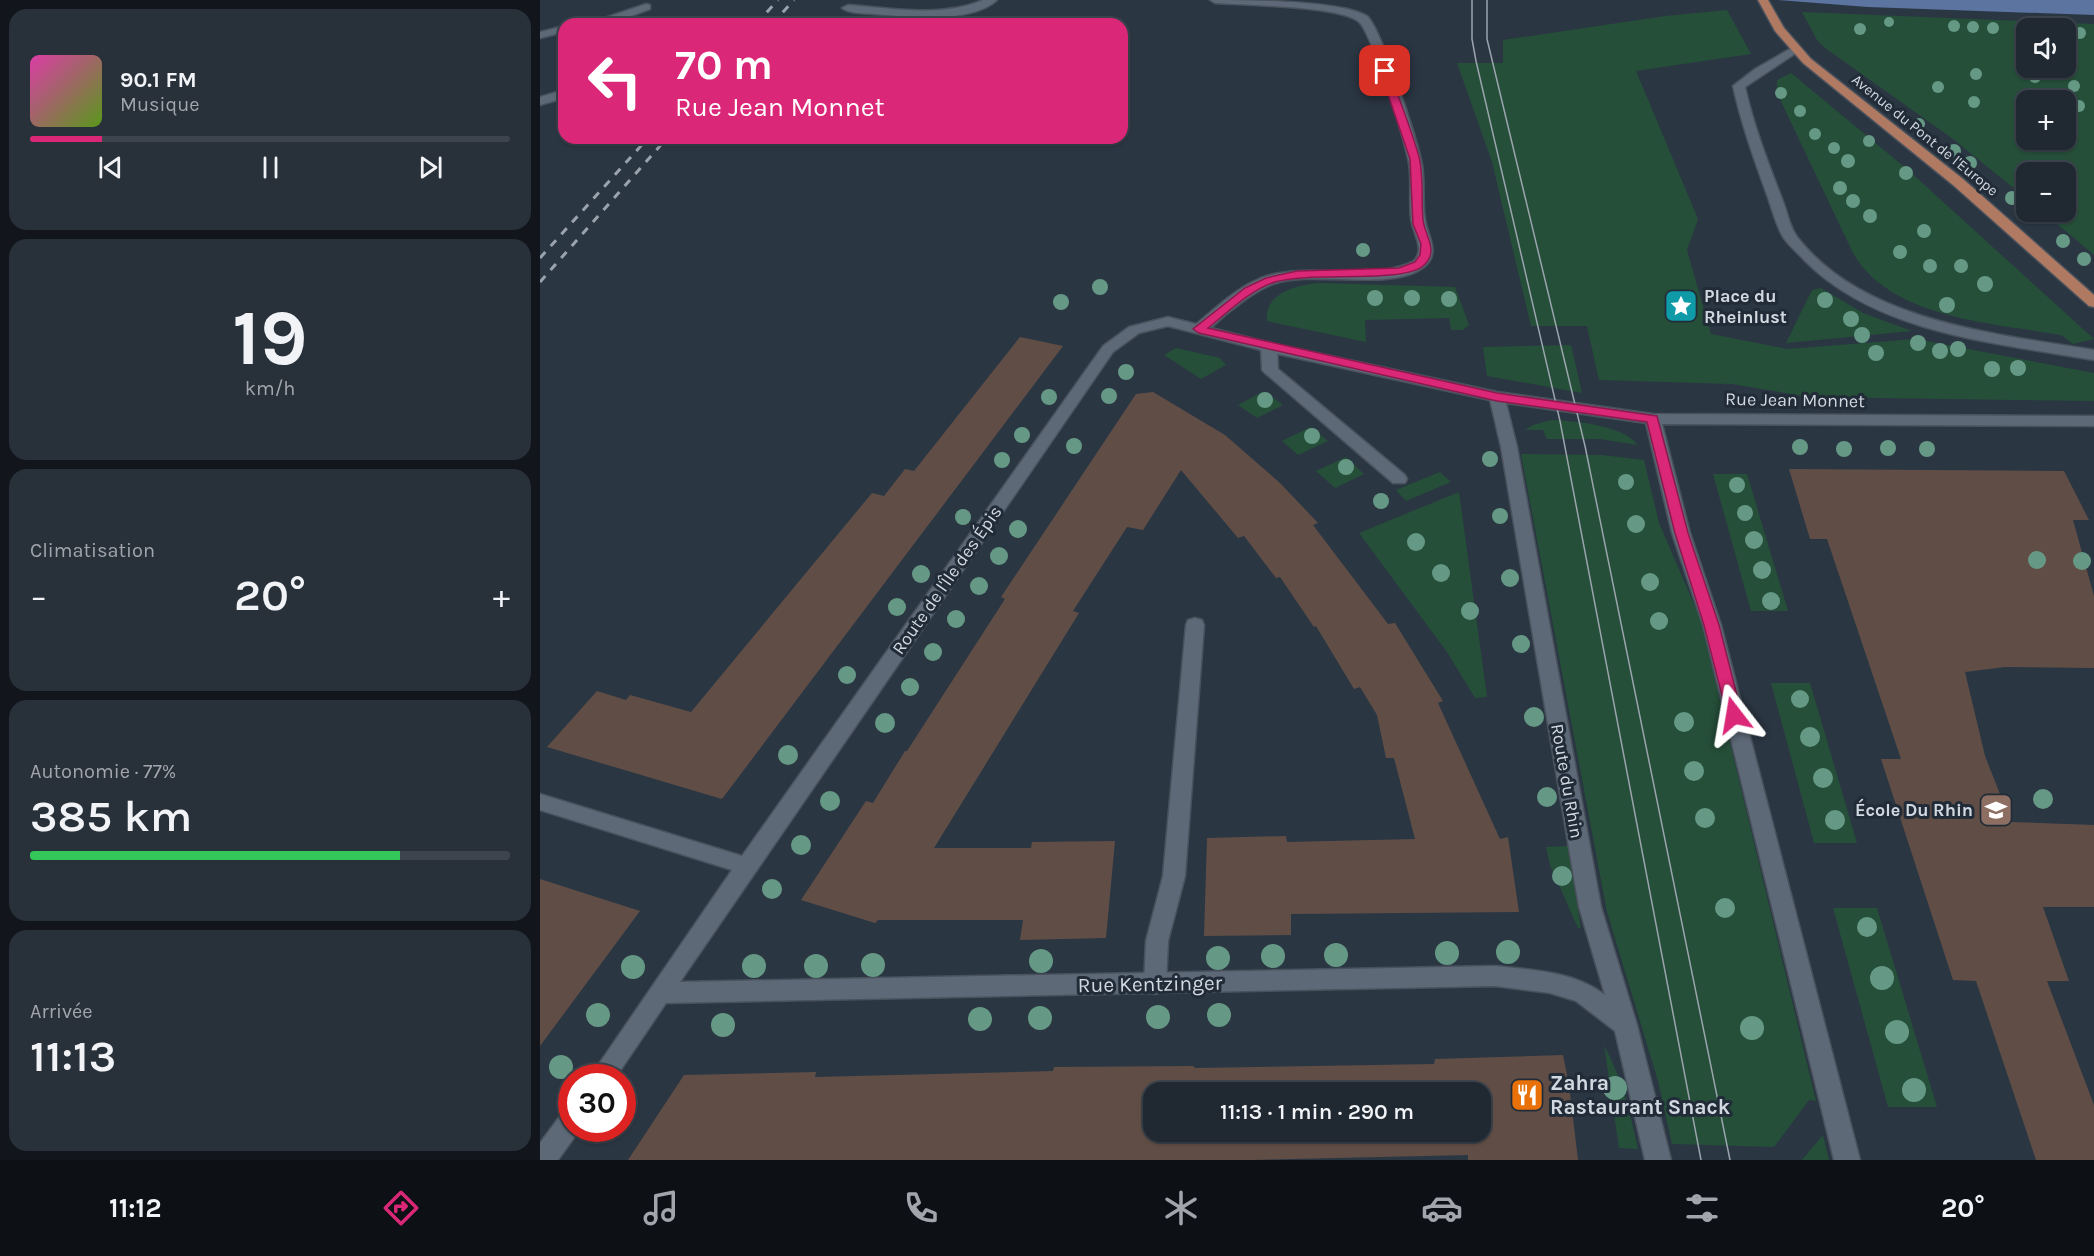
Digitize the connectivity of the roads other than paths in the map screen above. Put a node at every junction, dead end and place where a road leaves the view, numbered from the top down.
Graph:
1 (992, 0) edge
2 (1215, 0) edge
3 (650, 3) edge
4 (1766, 5) edge
5 (848, 8) dead end
6 (617, 18) edge
7 (639, 18) edge
8 (558, 30) edge
9 (540, 35) edge
10 (1795, 49) junction
11 (558, 96) edge
12 (540, 101) edge
13 (2094, 303) edge
14 (1168, 321) joint
15 (1199, 329) junction
16 (1269, 347) junction
17 (2094, 355) edge
18 (1497, 397) junction
19 (1653, 418) junction
20 (2094, 421) edge
21 (1399, 479) dead end
22 (1195, 625) dead end
23 (540, 802) edge
24 (747, 866) junction
25 (1155, 984) junction
26 (661, 993) junction
27 (1625, 1025) junction
28 (611, 1064) edge
29 (558, 1139) edge
30 (543, 1160) edge
31 (1658, 1160) edge
32 (1847, 1160) edge

1 - 5 street
2 - 15 street
3 - 6 street
3 - 7 street
4 - 10 main road, Avenue du Pont de l'Europe
8 - 9 street
10 - 13 main road, Avenue du Pont de l'Europe
10 - 17 street
11 - 12 street
14 - 15 street, Rue Jean Monnet
14 - 24 street, Route de l'Île des Épis
15 - 16 street, Rue Jean Monnet
16 - 18 street, Rue Jean Monnet
16 - 21 street
18 - 19 street, Rue Jean Monnet
18 - 27 street, Route du Rhin
19 - 20 street, Rue Jean Monnet
19 - 32 street
22 - 25 street
23 - 24 street
24 - 26 street, Route de l'Île des Épis
25 - 26 street, Rue Kentzinger
25 - 27 street, Rue Kentzinger
26 - 28 street, Route de l'Île des Épis
27 - 31 street, Route du Rhin
29 - 30 street

